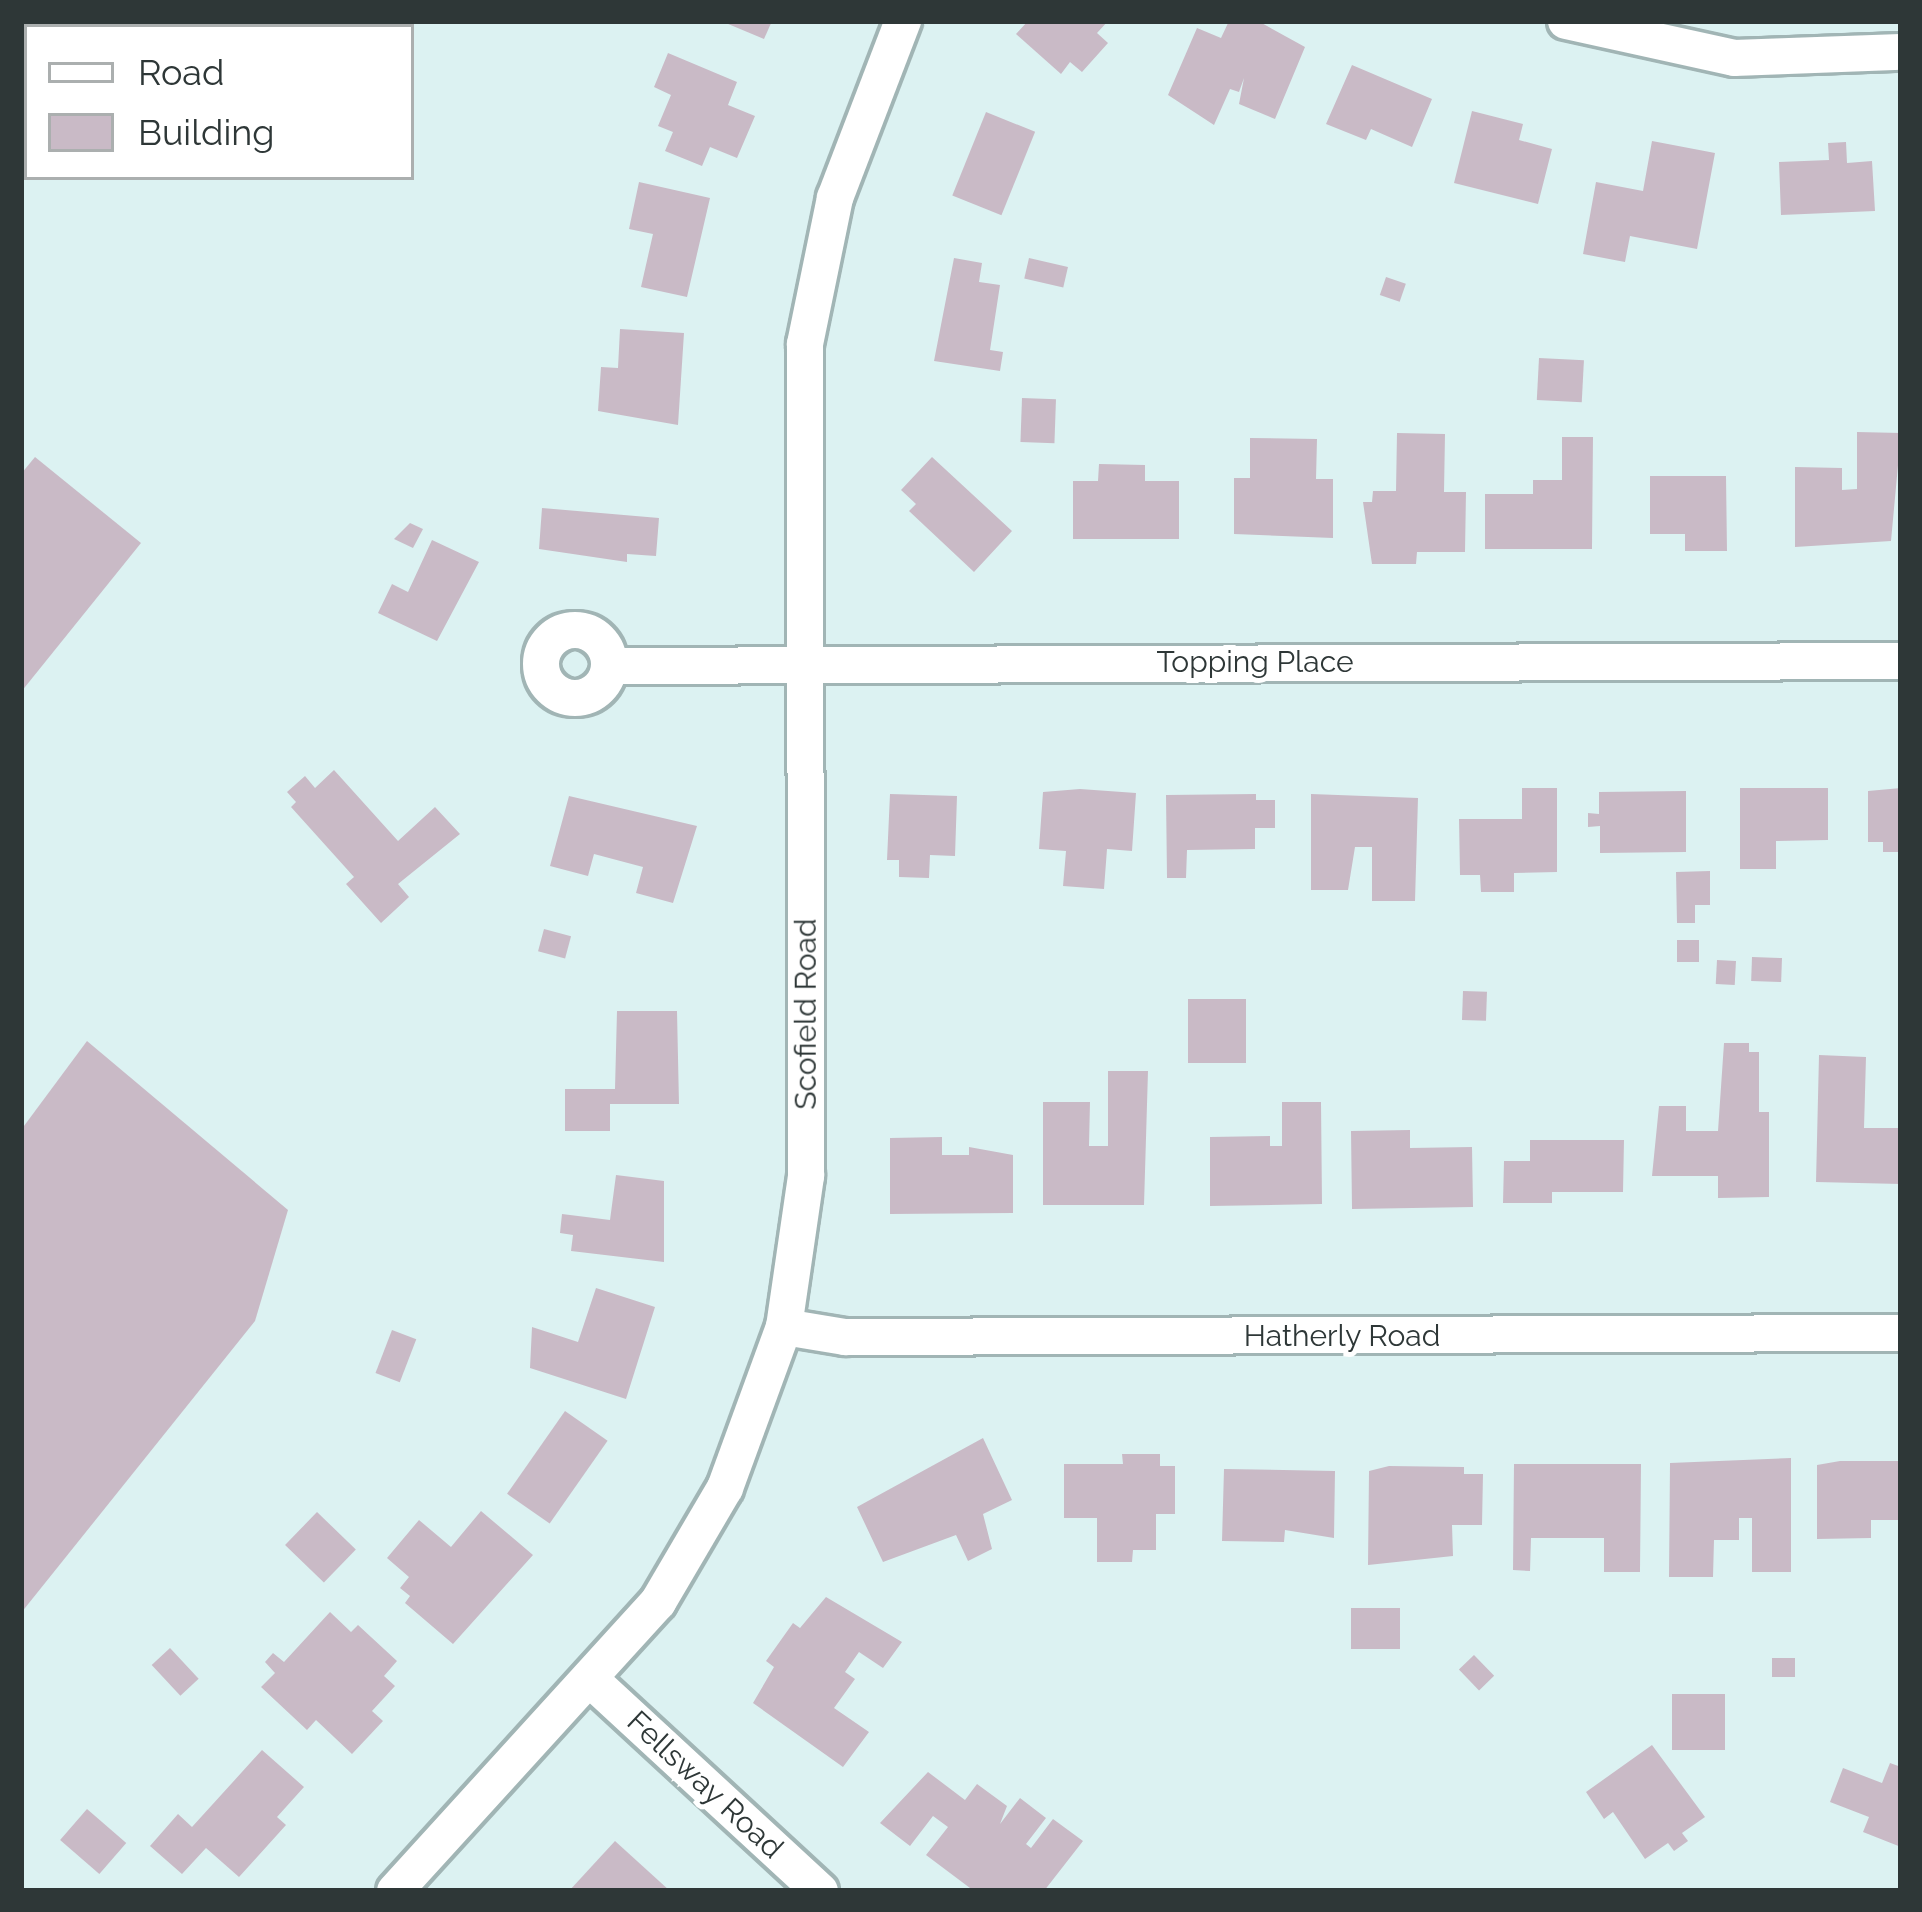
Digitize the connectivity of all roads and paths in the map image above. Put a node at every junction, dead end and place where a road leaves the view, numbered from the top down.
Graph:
1 (903, 21) edge
2 (1566, 21) edge
3 (1901, 52) edge
4 (806, 662) junction
5 (1901, 662) edge
6 (610, 666) dead end
7 (784, 1327) junction
8 (1901, 1333) edge
9 (590, 1679) junction
10 (394, 1891) edge
11 (820, 1891) edge

1 - 4 street, Scofield Road
2 - 3 street
4 - 5 street, Topping Place
4 - 6 street, Topping Place
4 - 7 street, Scofield Road
7 - 8 street, Hatherly Road
7 - 9 street, Scofield Road
9 - 10 street, Scofield Road
9 - 11 street, Fellsway Road

